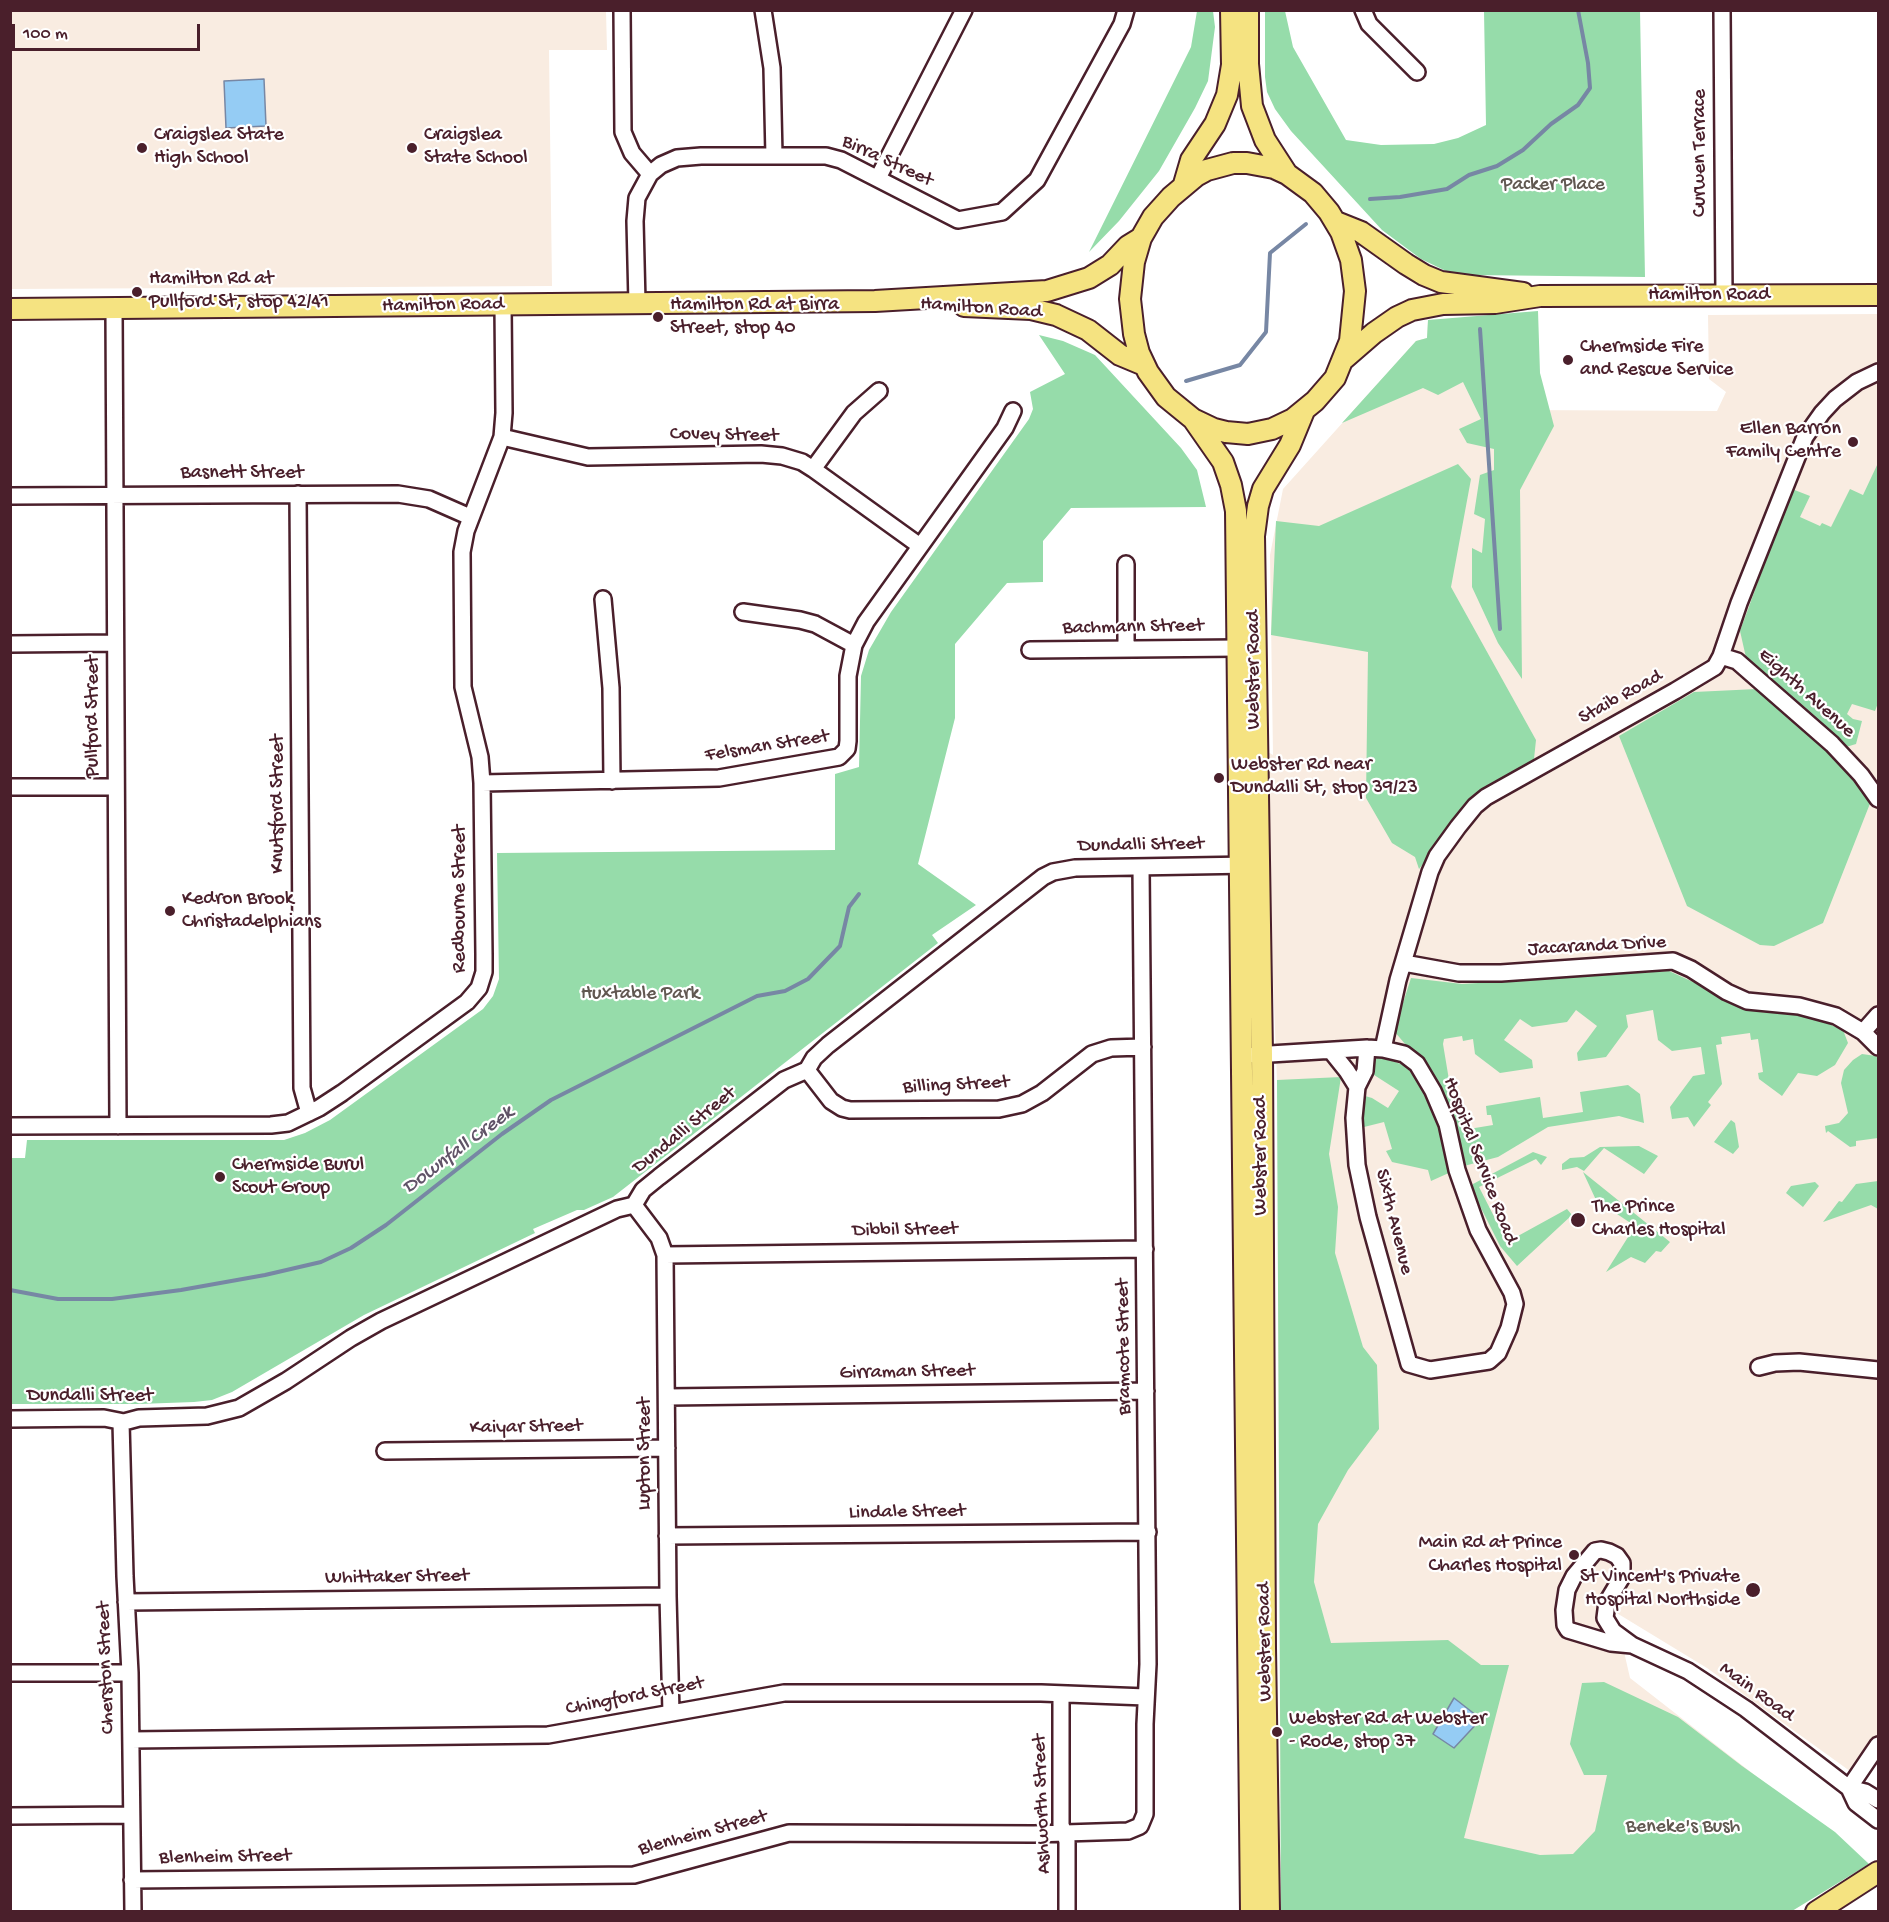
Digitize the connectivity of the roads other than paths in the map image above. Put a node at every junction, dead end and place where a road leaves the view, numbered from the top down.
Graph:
1 (622, 10) edge
2 (763, 10) edge
3 (964, 10) edge
4 (1126, 10) edge
5 (1231, 10) edge
6 (1248, 10) edge
7 (1363, 10) edge
8 (1722, 10) edge
9 (1417, 72) dead end
10 (774, 156) junction
11 (650, 174) junction
12 (1287, 174) junction
13 (878, 178) junction
14 (1184, 184) junction
15 (1336, 222) junction
16 (1141, 238) junction
17 (1878, 295) edge
18 (1540, 296) junction
19 (1724, 296) junction
20 (875, 301) junction
21 (637, 303) junction
22 (503, 306) junction
23 (114, 308) junction
24 (10, 309) edge
25 (1344, 359) junction
26 (1144, 365) junction
27 (1878, 372) edge
28 (879, 391) dead end
29 (1013, 411) dead end
30 (1304, 411) junction
31 (1193, 419) junction
32 (502, 437) junction
33 (813, 469) junction
34 (298, 494) junction
35 (10, 496) edge
36 (114, 496) junction
37 (470, 517) junction
38 (920, 546) junction
39 (1126, 564) dead end
40 (603, 599) dead end
41 (743, 612) dead end
42 (115, 643) junction
43 (10, 644) edge
44 (854, 645) junction
45 (1238, 648) junction
46 (1126, 649) junction
47 (1029, 650) dead end
48 (1721, 656) junction
49 (612, 781) junction
50 (482, 783) junction
51 (10, 787) edge
52 (116, 787) junction
53 (1878, 799) edge
54 (1249, 865) junction
55 (1141, 867) junction
56 (1404, 963) junction
57 (1878, 1015) edge
58 (1863, 1032) junction
59 (1143, 1047) junction
60 (1878, 1047) edge
61 (1366, 1048) junction
62 (1383, 1049) junction
63 (1331, 1051) junction
64 (1262, 1054) junction
65 (1241, 1056) junction
66 (807, 1070) junction
67 (1357, 1087) junction
68 (309, 1113) junction
69 (10, 1125) edge
70 (118, 1126) junction
71 (634, 1205) junction
72 (1145, 1249) junction
73 (665, 1255) junction
74 (1409, 1364) joint
75 (1758, 1367) dead end
76 (1878, 1370) edge
77 (1146, 1391) junction
78 (668, 1397) junction
79 (10, 1419) edge
80 (121, 1422) junction
81 (667, 1448) junction
82 (385, 1451) dead end
83 (1148, 1532) junction
84 (667, 1536) junction
85 (668, 1596) junction
86 (126, 1602) junction
87 (1632, 1645) junction
88 (130, 1672) junction
89 (10, 1673) edge
90 (1061, 1694) junction
91 (1146, 1697) junction
92 (671, 1713) junction
93 (131, 1740) junction
94 (1878, 1745) edge
95 (1849, 1788) junction
96 (1878, 1800) edge
97 (130, 1815) junction
98 (10, 1816) edge
99 (1878, 1820) edge
100 (1140, 1826) joint
101 (1064, 1833) junction
102 (1878, 1872) edge
103 (132, 1880) junction
104 (133, 1911) edge
105 (1066, 1911) edge
106 (1251, 1911) edge
107 (1269, 1911) edge
108 (1816, 1911) edge

1 - 11 street
2 - 10 street
3 - 13 street
4 - 13 street, Birra Street
5 - 14 main road
6 - 12 main road
7 - 9 street
8 - 19 street, Curwen Terrace
10 - 11 street, Birra Street
10 - 13 street, Birra Street
11 - 21 street
12 - 14 main road
12 - 15 main road
14 - 16 main road
15 - 18 main road, Hamilton Road
15 - 25 main road
16 - 20 main road, Hamilton Road
16 - 26 main road
17 - 19 main road, Hamilton Road
18 - 19 main road, Hamilton Road
18 - 25 main road, Hamilton Road
20 - 21 main road, Hamilton Road
20 - 26 main road, Hamilton Road
21 - 22 main road, Hamilton Road
22 - 23 main road, Hamilton Road
22 - 32 street, Redbourne Street
23 - 24 main road, Hamilton Road
23 - 36 street, Pullford Street
25 - 30 main road
26 - 31 main road
27 - 48 street, Staib Road
28 - 33 street
29 - 38 street, Felsman Street
30 - 31 main road
30 - 54 main road, Webster Road
31 - 45 main road, Webster Road
32 - 33 street, Covey Street
32 - 37 street, Redbourne Street
33 - 38 street, Covey Street
34 - 36 street, Basnett Street
34 - 37 street, Basnett Street
34 - 68 street, Knutsford Street
35 - 36 street, Basnett Street
36 - 42 street, Pullford Street
37 - 50 street, Redbourne Street
38 - 44 street, Felsman Street
39 - 46 street
40 - 49 street
41 - 44 street
42 - 43 street
42 - 52 street, Pullford Street
44 - 49 street, Felsman Street
45 - 46 street, Bachmann Street
45 - 54 main road, Webster Road
46 - 47 street, Bachmann Street
48 - 53 street, Eighth Avenue
48 - 56 street, Staib Road
49 - 50 street, Felsman Street
50 - 68 street, Redbourne Street
51 - 52 street
52 - 70 street, Pullford Street
54 - 55 street, Dundalli Street
54 - 64 main road, Webster Road
54 - 65 main road, Webster Road
55 - 59 street, Bramcote Street
55 - 66 street, Dundalli Street
56 - 58 street, Jacaranda Drive
56 - 62 street, Staib Road
57 - 58 street
58 - 60 street, Jacaranda Drive
59 - 66 street, Billing Street
59 - 72 street, Bramcote Street
61 - 62 street, Hospital Service Road
61 - 63 street, Hospital Service Road
61 - 67 street, Sixth Avenue
62 - 74 street, Hospital Service Road
63 - 64 street, Hospital Service Road
63 - 67 street
64 - 65 street, Hospital Service Road
64 - 107 main road, Webster Road
65 - 106 main road, Webster Road
66 - 71 street, Dundalli Street
67 - 74 street, Sixth Avenue
68 - 70 street, Redbourne Street
69 - 70 street, Redbourne Street
71 - 73 street, Lupton Street
71 - 80 street, Dundalli Street
72 - 73 street, Dibbil Street
72 - 77 street, Bramcote Street
73 - 78 street, Lupton Street
75 - 76 street
77 - 78 street, Girraman Street
77 - 83 street, Bramcote Street
78 - 81 street, Lupton Street
79 - 80 street, Dundalli Street
80 - 86 street, Cherston Street
81 - 82 street, Kaiyar Street
81 - 84 street, Lupton Street
83 - 84 street, Lindale Street
83 - 91 street, Bramcote Street
84 - 85 street, Lupton Street
85 - 86 street, Whittaker Street
85 - 92 street, Lupton Street
86 - 88 street, Cherston Street
87 - 87 street, Main Road
87 - 95 street, Main Road
88 - 89 street
88 - 93 street, Cherston Street
90 - 91 street, Chingford Street
90 - 92 street, Chingford Street
90 - 101 street, Ashworth Street
91 - 100 street, Bramcote Street
92 - 93 street, Chingford Street
93 - 97 street, Cherston Street
94 - 95 street
95 - 96 street, Main Road
95 - 99 street, Main Road
97 - 98 street
97 - 103 street, Cherston Street
100 - 101 street, Blenheim Street
101 - 103 street, Blenheim Street
101 - 105 street, Ashworth Street
102 - 108 main road
103 - 104 street, Cherston Street

